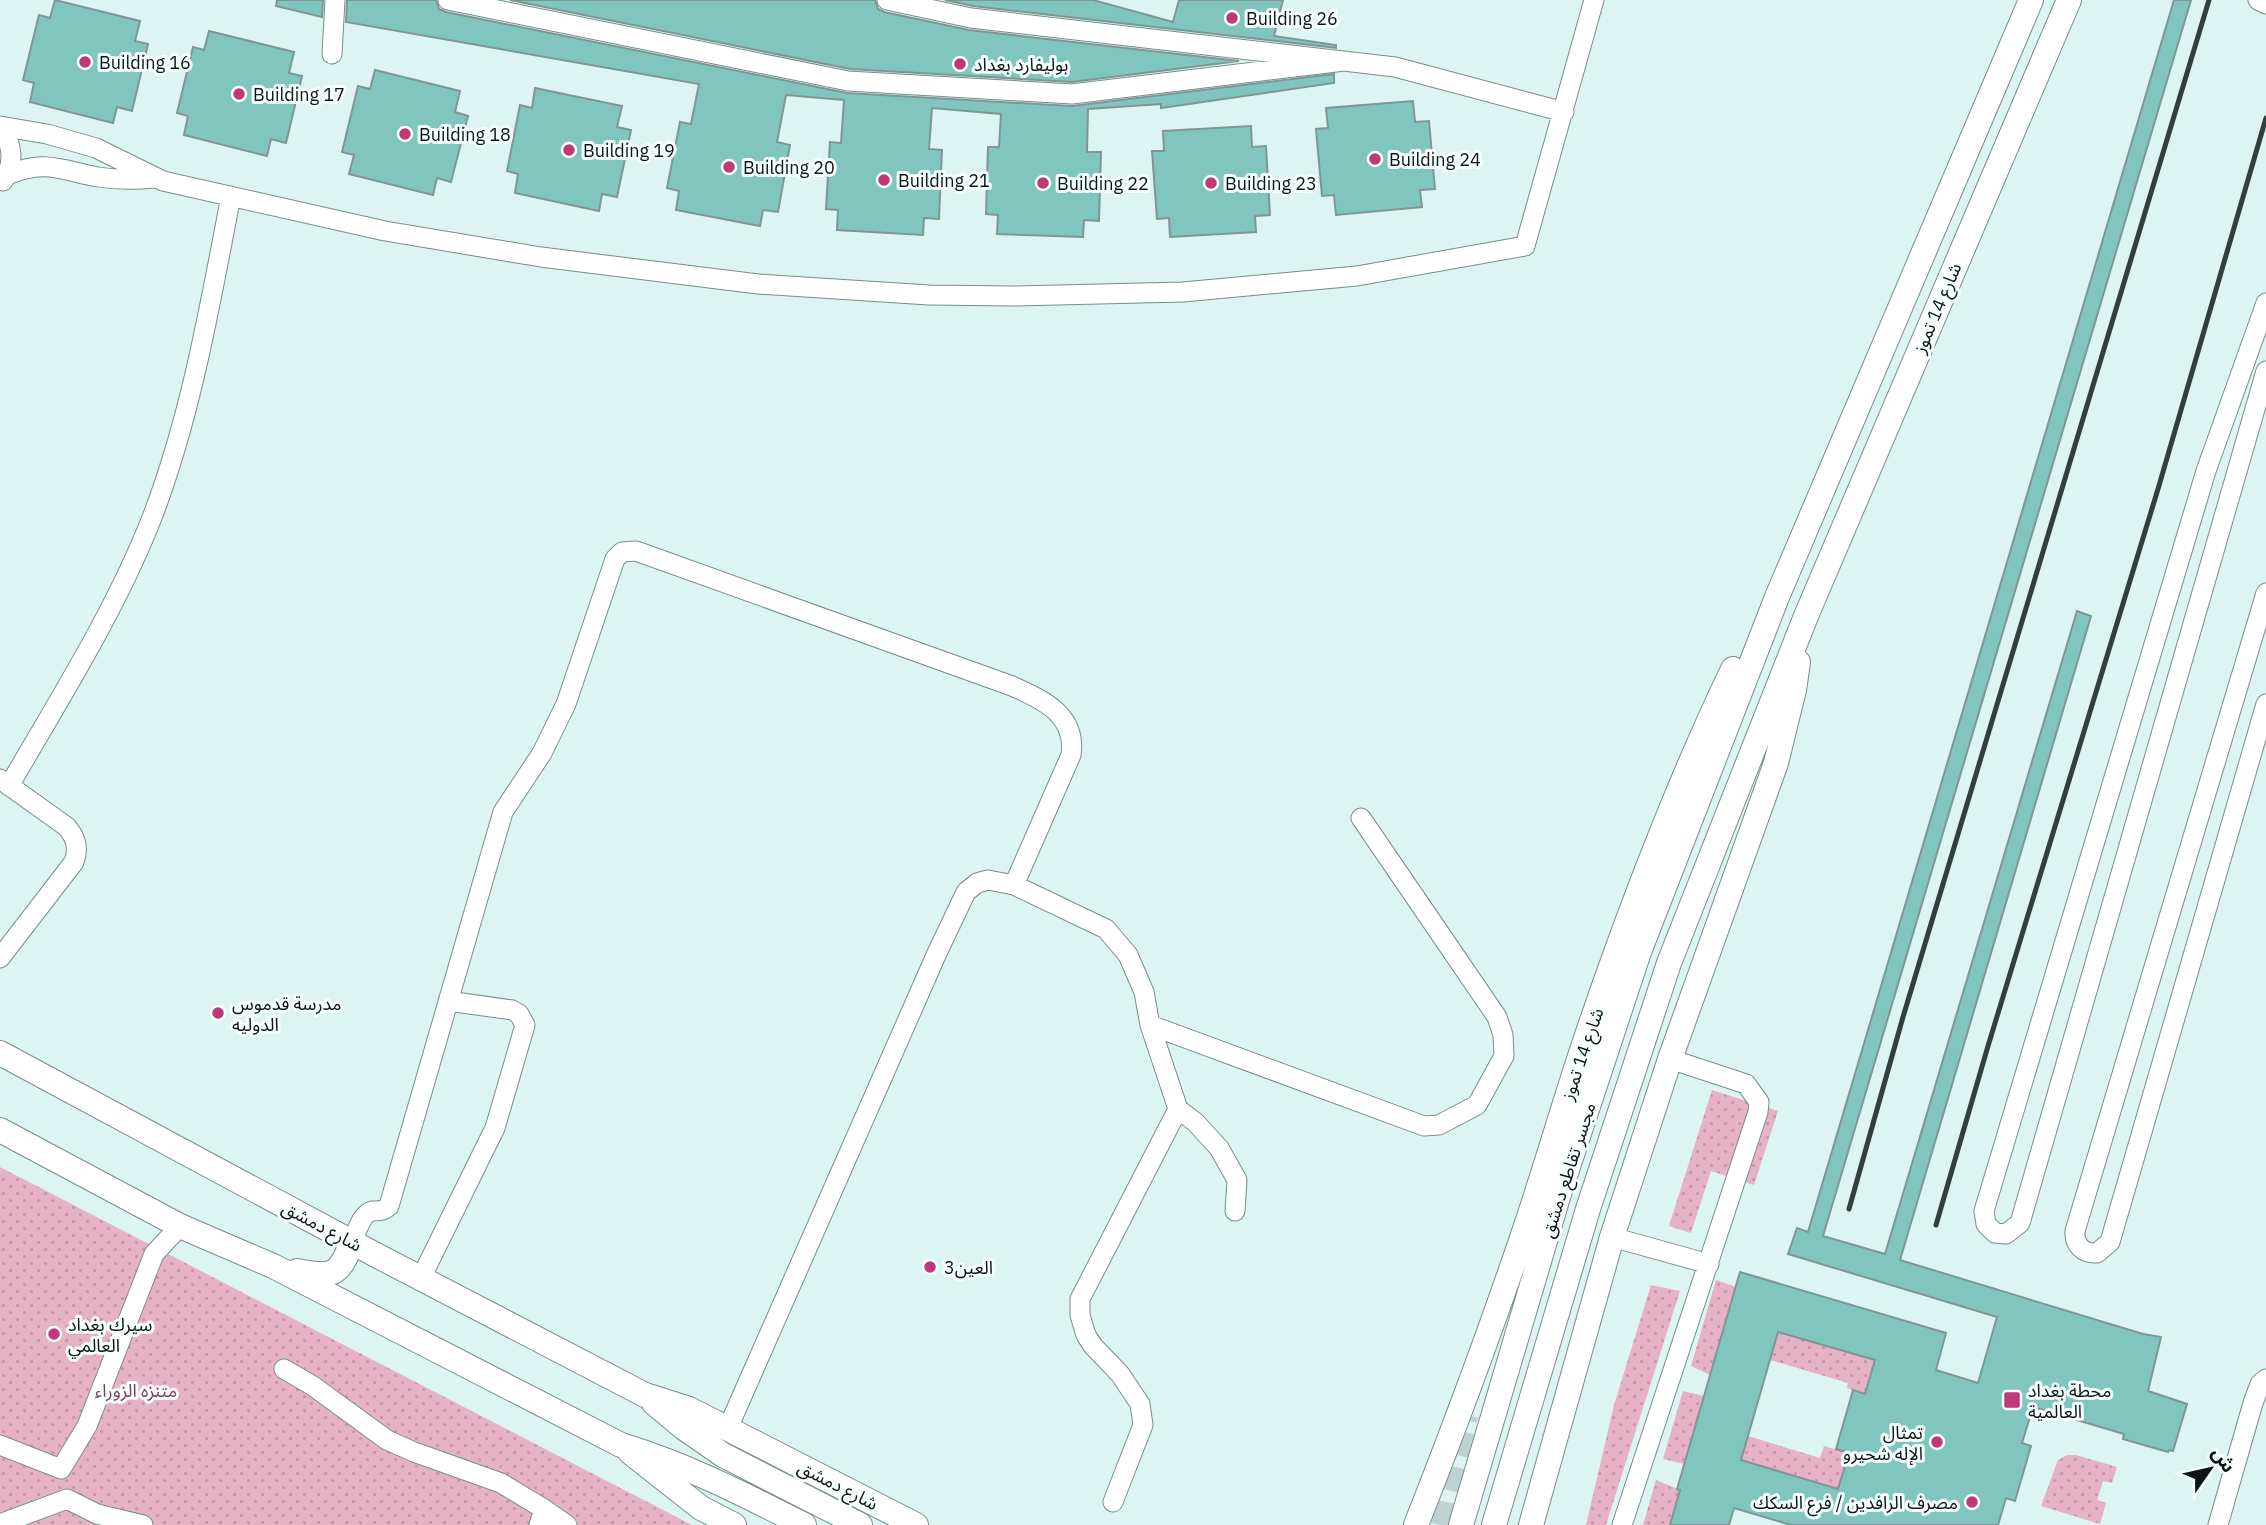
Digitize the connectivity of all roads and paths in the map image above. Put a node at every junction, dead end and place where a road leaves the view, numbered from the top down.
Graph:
1 (335, 0) edge
2 (448, 0) edge
3 (887, 0) edge
4 (1594, 0) edge
5 (2031, 0) edge
6 (2068, 0) edge
7 (2258, 0) edge
8 (2266, 4) edge
9 (332, 54) dead end
10 (1344, 61) junction
11 (1564, 112) junction
12 (0, 127) edge
13 (154, 178) junction
14 (3, 180) edge
15 (231, 196) junction
16 (2266, 303) edge
17 (2266, 372) edge
18 (2266, 593) edge
19 (1777, 597) junction
20 (1806, 616) junction
21 (2266, 704) edge
22 (1720, 742) joint
23 (1749, 757) joint
24 (5, 783) edge
25 (1361, 818) dead end
26 (1014, 885) junction
27 (0, 958) edge
28 (448, 1001) junction
29 (1150, 1025) junction
30 (0, 1053) edge
31 (1670, 1059) junction
32 (1178, 1109) junction
33 (0, 1130) edge
34 (1235, 1211) dead end
35 (180, 1226) junction
36 (1612, 1237) junction
37 (352, 1242) junction
38 (1709, 1264) junction
39 (273, 1266) junction
40 (421, 1278) junction
41 (284, 1369) dead end
42 (2266, 1379) edge
43 (645, 1395) junction
44 (728, 1428) junction
45 (0, 1445) edge
46 (621, 1445) junction
47 (61, 1469) junction
48 (68, 1499) junction
49 (1113, 1502) dead end
50 (542, 1517) edge
51 (4, 1520) edge
52 (144, 1525) edge
53 (567, 1525) edge
54 (734, 1525) edge
55 (804, 1525) edge
56 (860, 1525) edge
57 (916, 1525) edge
58 (1416, 1525) edge
59 (1461, 1525) edge
60 (1494, 1525) edge
61 (1531, 1525) edge
62 (1622, 1525) edge
63 (2218, 1525) edge

1 - 9 street
2 - 10 street
3 - 10 street
4 - 11 street
5 - 19 main road, شارع 14 تموز
6 - 20 main road, شارع 14 تموز
7 - 8 street
10 - 11 street
11 - 15 street
12 - 13 street
12 - 14 street
13 - 14 street
13 - 15 street
15 - 24 street
16 - 17 street
18 - 21 street
19 - 22 main road, شارع 14 تموز
19 - 58 main road, شارع 14 تموز
20 - 23 main road, شارع 14 تموز
20 - 31 main road, شارع 14 تموز
22 - 59 main road, مجسر تقاطع دمشق
23 - 60 main road, مجسر تقاطع دمشق
24 - 27 street
25 - 29 street
26 - 28 street
26 - 29 street
26 - 44 street
28 - 37 street
28 - 40 street
29 - 32 street
30 - 37 main road, شارع دمشق
31 - 36 main road, شارع 14 تموز
31 - 38 street
32 - 34 street
32 - 49 street
33 - 35 main road
35 - 39 main road
35 - 47 street
36 - 38 street
36 - 61 main road, شارع 14 تموز
37 - 39 main road
37 - 40 main road, شارع دمشق
38 - 62 street
39 - 46 main road
40 - 43 main road, شارع دمشق
41 - 50 street
42 - 63 street
43 - 44 main road, شارع دمشق
43 - 56 main road, شارع دمشق
44 - 57 main road, شارع دمشق
45 - 47 street
46 - 54 main road
46 - 55 main road
47 - 48 street
48 - 51 street
48 - 52 street
50 - 53 street

